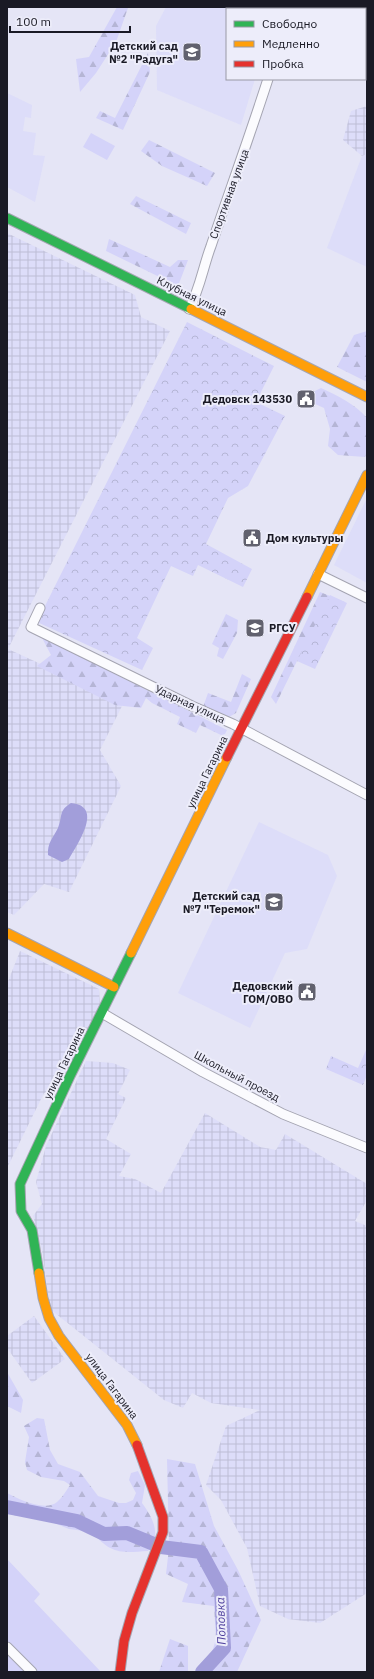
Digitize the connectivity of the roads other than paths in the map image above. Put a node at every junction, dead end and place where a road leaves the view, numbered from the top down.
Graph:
1 (268, 80) edge
2 (7, 218) edge
3 (189, 309) junction
4 (367, 397) edge
5 (367, 475) edge
6 (318, 574) junction
7 (367, 598) edge
8 (40, 608) dead end
9 (242, 729) junction
10 (367, 795) edge
11 (7, 933) edge
12 (114, 987) junction
13 (102, 1013) junction
14 (367, 1148) edge
15 (7, 1646) edge
16 (32, 1672) edge
17 (120, 1672) edge

1 - 3 street, Спортивная улица
2 - 3 street, Клубная улица
3 - 4 street, Клубная улица
5 - 6 street, улица Гагарина
6 - 7 street
6 - 9 street, улица Гагарина
8 - 9 street, Ударная улица
9 - 10 street, Ударная улица
9 - 12 street, улица Гагарина
11 - 12 street
12 - 13 street, улица Гагарина
13 - 14 street, Школьный проезд
13 - 17 street, улица Гагарина
15 - 16 street

